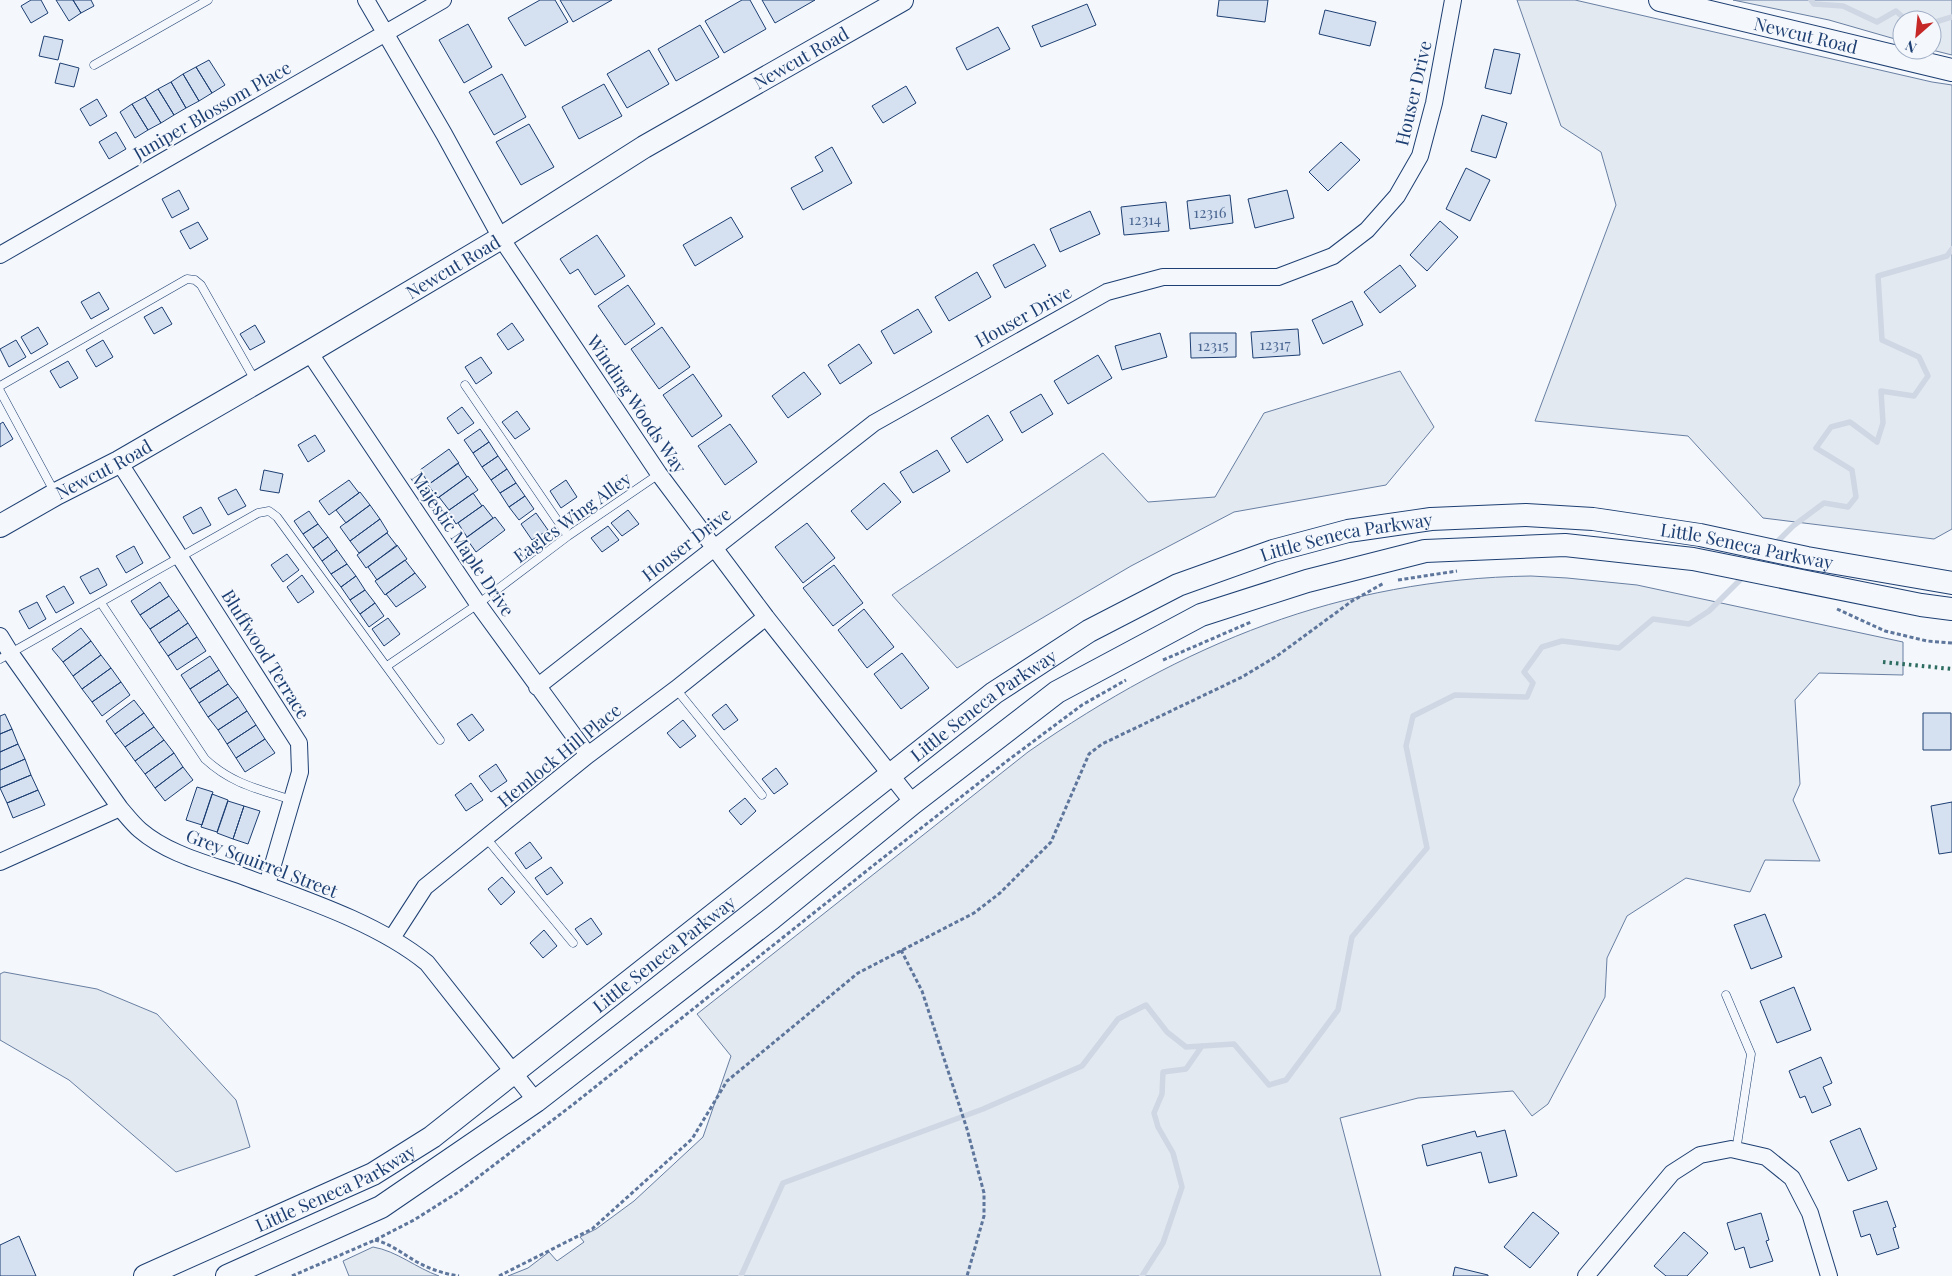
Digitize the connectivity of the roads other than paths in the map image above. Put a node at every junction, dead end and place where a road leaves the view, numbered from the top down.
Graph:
1 (208, 0) edge
2 (366, 0) edge
3 (443, 0) edge
4 (902, 0) edge
5 (1453, 0) edge
6 (1660, 0) edge
7 (386, 33) junction
8 (94, 65) dead end
9 (1952, 70) edge
10 (501, 238) junction
11 (0, 256) edge
12 (309, 352) junction
13 (256, 383) junction
14 (465, 385) dead end
15 (0, 386) edge
16 (0, 391) edge
17 (119, 462) junction
18 (659, 474) junction
19 (56, 494) junction
20 (0, 526) edge
21 (568, 536) junction
22 (714, 547) junction
23 (180, 557) junction
24 (1952, 583) edge
25 (101, 603) junction
26 (478, 604) junction
27 (1952, 609) edge
28 (766, 617) junction
29 (0, 636) edge
30 (5, 657) edge
31 (387, 666) junction
32 (537, 687) junction
33 (676, 689) junction
34 (440, 740) dead end
35 (588, 755) junction
36 (891, 774) junction
37 (762, 795) dead end
38 (292, 800) junction
39 (913, 804) junction
40 (120, 808) junction
41 (487, 839) junction
42 (0, 861) edge
43 (267, 885) junction
44 (392, 938) junction
45 (573, 943) dead end
46 (1726, 996) dead end
47 (514, 1073) junction
48 (536, 1101) junction
49 (1736, 1150) junction
50 (145, 1276) edge
51 (227, 1276) edge
52 (1586, 1276) edge
53 (1829, 1276) edge

1 - 8 lane
2 - 7 street, Winding Woods Way
3 - 7 street, Juniper Blossom Place
4 - 10 main road, Newcut Road
5 - 22 street, Houser Drive
6 - 9 main road, Newcut Road
7 - 10 street, Winding Woods Way
7 - 11 street, Juniper Blossom Place
10 - 12 main road, Newcut Road
10 - 18 street, Winding Woods Way
12 - 13 main road, Newcut Road
12 - 26 street, Majestic Maple Drive
13 - 15 lane
13 - 17 main road, Newcut Road
14 - 21 lane
16 - 19 lane
17 - 19 main road, Newcut Road
17 - 23 street, Bluffwood Terrace
18 - 21 lane, Eagles Wing Alley
18 - 22 street, Winding Woods Way
19 - 20 main road, Newcut Road
21 - 26 lane, Eagles Wing Alley
22 - 28 street, Winding Woods Way
22 - 32 street, Houser Drive
23 - 25 lane
23 - 31 lane
23 - 38 street, Bluffwood Terrace
24 - 36 main road, Little Seneca Parkway
25 - 30 lane
25 - 38 lane
26 - 31 lane, Eagles Wing Alley
26 - 32 street, Majestic Maple Drive
27 - 39 main road, Little Seneca Parkway
28 - 33 street, Hemlock Hill Place
28 - 36 street, Winding Woods Way
29 - 30 street, Grey Squirrel Street
30 - 40 street, Grey Squirrel Street
31 - 34 lane
32 - 35 street, Majestic Maple Drive
33 - 35 street, Hemlock Hill Place
33 - 37 lane
35 - 41 street, Hemlock Hill Place
36 - 39 street, Winding Woods Way
36 - 47 main road, Little Seneca Parkway
38 - 43 street, Bluffwood Terrace
39 - 48 main road, Little Seneca Parkway
40 - 42 street
40 - 43 street, Grey Squirrel Street
41 - 44 street, Hemlock Hill Place
41 - 45 lane
43 - 44 street, Grey Squirrel Street
44 - 47 street, Grey Squirrel Street
46 - 49 lane
47 - 48 street, Grey Squirrel Street
47 - 50 main road, Little Seneca Parkway
48 - 51 main road, Little Seneca Parkway
49 - 52 street
49 - 53 street

